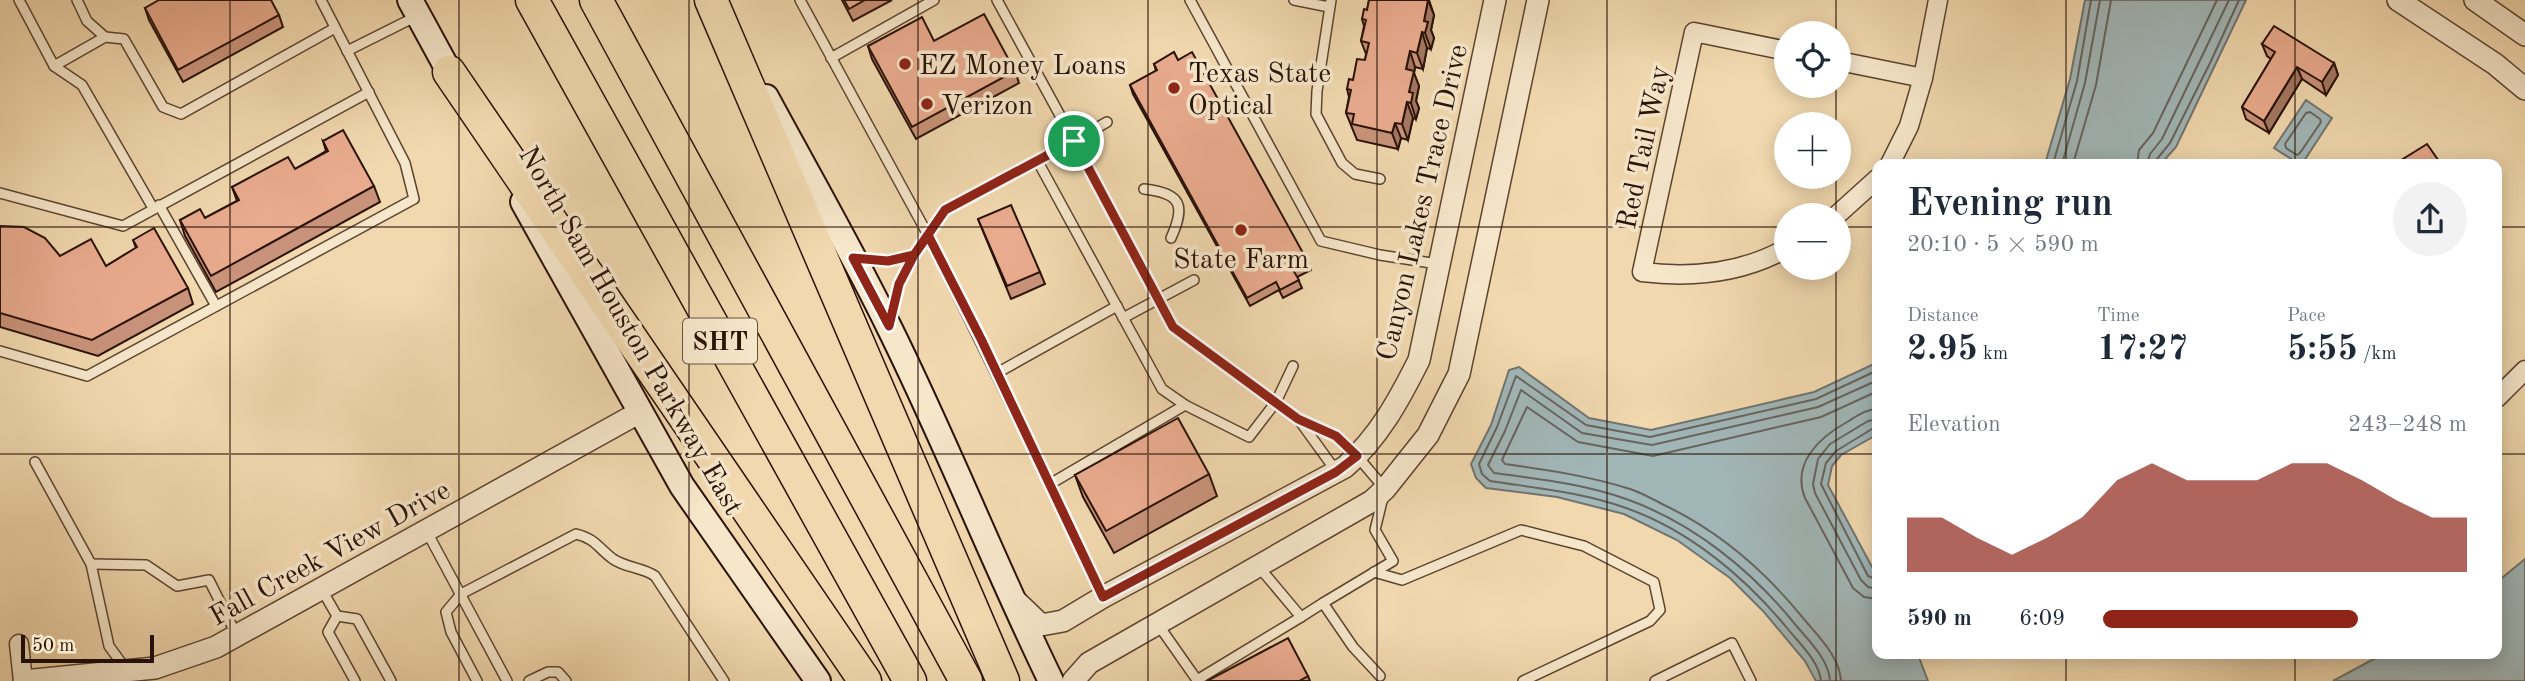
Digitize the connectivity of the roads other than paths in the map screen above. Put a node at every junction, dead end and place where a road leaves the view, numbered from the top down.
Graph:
1 (19, 0) edge
2 (77, 0) edge
3 (321, 0) edge
4 (532, 0) edge
5 (596, 0) edge
6 (713, 0) edge
7 (800, 0) edge
8 (934, 0) edge
9 (997, 0) edge
10 (1189, 0) edge
11 (1294, 0) edge
12 (1495, 0) edge
13 (1538, 0) edge
14 (1938, 0) edge
15 (2398, 0) edge
16 (2474, 0) edge
17 (1330, 3) edge
18 (414, 8) edge
19 (335, 28) junction
20 (2525, 35) edge
21 (106, 37) junction
22 (1774, 48) edge
23 (347, 51) junction
24 (831, 58) junction
25 (1851, 63) edge
26 (54, 66) junction
27 (449, 72) junction
28 (1923, 78) junction
29 (2525, 89) edge
30 (369, 92) junction
31 (1107, 122) dead end
32 (1074, 141) junction
33 (1892, 159) edge
34 (1037, 160) junction
35 (1380, 179) dead end
36 (1872, 183) edge
37 (1144, 189) dead end
38 (0, 193) edge
39 (1850, 203) edge
40 (156, 207) junction
41 (928, 235) junction
42 (1171, 238) dead end
43 (914, 255) junction
44 (1774, 255) edge
45 (853, 258) junction
46 (1440, 264) junction
47 (1194, 280) dead end
48 (1158, 299) junction
49 (216, 306) junction
50 (1117, 306) junction
51 (1124, 318) junction
52 (889, 326) junction
53 (0, 351) edge
54 (1293, 366) dead end
55 (2525, 370) edge
56 (997, 373) junction
57 (2502, 393) edge
58 (1276, 402) junction
59 (1185, 405) junction
60 (640, 412) junction
61 (1298, 419) junction
62 (1357, 456) junction
63 (35, 462) dead end
64 (1336, 472) junction
65 (1051, 484) junction
66 (1385, 489) junction
67 (426, 531) junction
68 (91, 564) junction
69 (1258, 566) junction
70 (1374, 572) junction
71 (322, 589) junction
72 (1007, 592) junction
73 (461, 594) junction
74 (1103, 597) junction
75 (1323, 603) junction
76 (337, 616) junction
77 (1301, 617) junction
78 (1157, 623) junction
79 (237, 636) junction
80 (19, 644) dead end
81 (127, 673) junction
82 (1379, 679) edge
83 (389, 680) edge
84 (1196, 680) edge
85 (23, 681) edge
86 (355, 681) edge
87 (477, 681) edge
88 (508, 681) edge
89 (529, 681) edge
90 (566, 681) edge
91 (724, 681) edge
92 (818, 681) edge
93 (865, 681) edge
94 (909, 681) edge
95 (966, 681) edge
96 (1003, 681) edge
97 (1051, 681) edge
98 (1073, 681) edge
99 (1523, 681) edge
100 (1655, 681) edge
101 (1751, 681) edge

1 - 26 lane
2 - 21 lane
3 - 19 lane
4 - 94 highway, SHT
5 - 95 highway, SHT
6 - 45 main road
6 - 96 highway
7 - 24 lane
8 - 24 lane
9 - 32 lane
10 - 46 lane
11 - 17 lane
12 - 46 street, Canyon Lakes Trace Drive
13 - 66 street
14 - 28 street
15 - 29 street
16 - 20 street
17 - 35 lane
18 - 23 lane
18 - 27 main road, North Sam Houston Parkway East
19 - 21 lane
19 - 23 lane
21 - 26 lane
22 - 44 street, Red Tail Way
23 - 30 lane
24 - 41 lane
25 - 28 street
26 - 40 lane
27 - 60 main road, North Sam Houston Parkway East
27 - 93 highway
28 - 33 street
30 - 40 lane
30 - 49 lane
31 - 32 lane
32 - 34 lane
32 - 48 lane
34 - 41 lane
34 - 50 lane
36 - 39 street
37 - 42 lane
38 - 40 lane
40 - 49 lane
41 - 43 lane
41 - 56 lane
43 - 45 lane
43 - 52 lane
45 - 52 main road
46 - 62 street, Canyon Lakes Trace Drive
47 - 48 lane
48 - 51 lane
48 - 58 lane
49 - 53 lane
50 - 51 lane
50 - 56 lane
51 - 59 lane
52 - 72 main road
54 - 58 lane
55 - 57 street
56 - 65 lane
58 - 59 lane
58 - 61 lane
59 - 65 lane
60 - 67 street, Fall Creek View Drive
60 - 92 main road, North Sam Houston Parkway East
61 - 62 lane
61 - 64 lane
62 - 64 street, Canyon Lakes Trace Drive
62 - 66 lane
63 - 68 lane
64 - 74 street, Canyon Lakes Trace Drive
65 - 74 lane
66 - 69 street
66 - 70 lane
67 - 71 street, Fall Creek View Drive
67 - 73 lane
68 - 79 lane
68 - 81 lane
69 - 77 lane
69 - 78 street
70 - 75 lane
70 - 99 lane
71 - 76 lane
71 - 79 street, Fall Creek View Drive
72 - 74 street, Canyon Lakes Trace Drive
72 - 97 main road
73 - 87 lane
73 - 88 lane
73 - 91 lane
75 - 77 lane
75 - 82 lane
76 - 83 lane
76 - 86 lane
77 - 84 lane
78 - 84 lane
78 - 98 street
79 - 81 street, Fall Creek View Drive
80 - 85 street
81 - 85 street, Fall Creek View Drive
89 - 90 lane
100 - 101 lane

